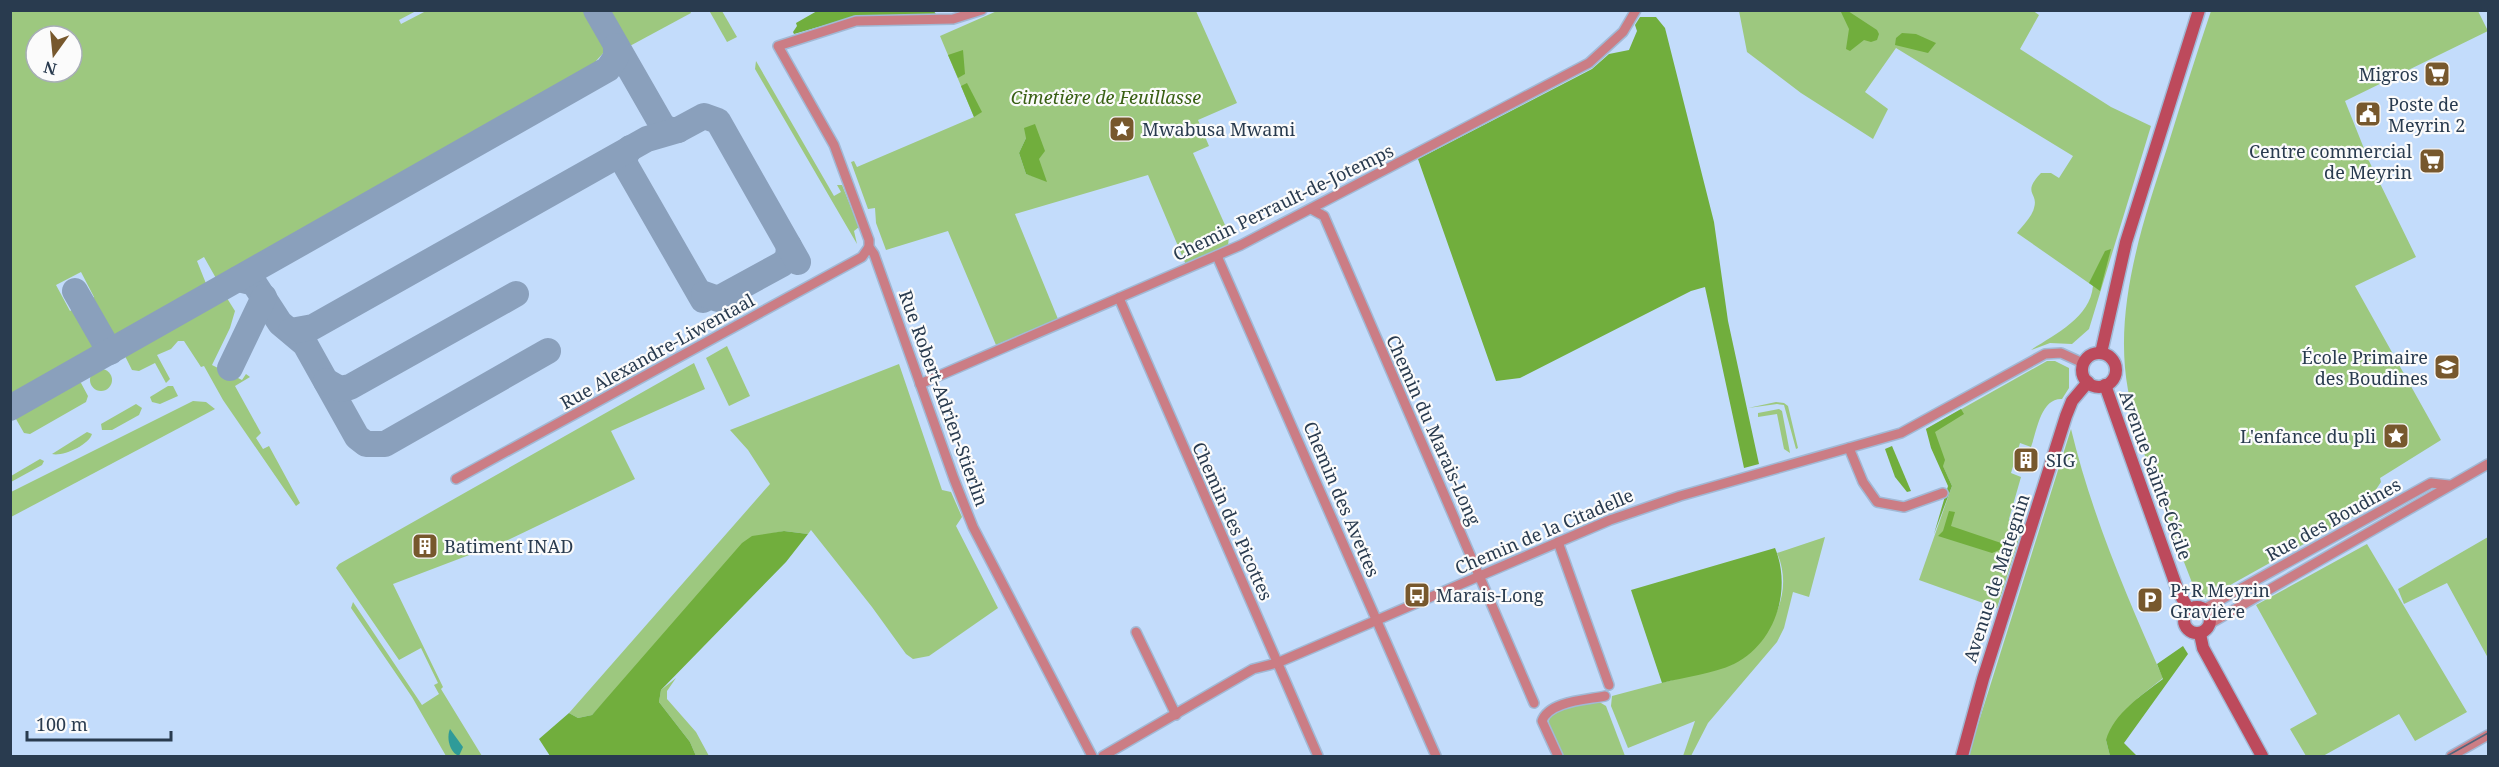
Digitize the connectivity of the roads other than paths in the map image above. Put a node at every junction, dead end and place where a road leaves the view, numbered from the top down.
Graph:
1 (982, 10) edge
2 (1636, 10) edge
3 (2199, 10) edge
4 (1313, 210) junction
5 (869, 247) junction
6 (1217, 256) junction
7 (1119, 298) junction
8 (2101, 353) junction
9 (2083, 363) junction
10 (2088, 382) junction
11 (920, 384) junction
12 (2105, 385) junction
13 (1849, 448) junction
14 (2488, 464) edge
15 (456, 479) dead end
16 (2448, 485) junction
17 (1943, 493) dead end
18 (1558, 542) junction
19 (1480, 575) junction
20 (2204, 609) junction
21 (2189, 610) junction
22 (1377, 620) junction
23 (2211, 622) junction
24 (1136, 632) dead end
25 (2200, 634) junction
26 (1277, 663) junction
27 (1609, 685) dead end
28 (1605, 696) dead end
29 (1534, 703) dead end
30 (1176, 714) junction
31 (2488, 735) edge
32 (1092, 756) edge
33 (1103, 756) edge
34 (1318, 756) edge
35 (1436, 756) edge
36 (1558, 756) edge
37 (1962, 756) edge
38 (2262, 756) edge
39 (2451, 756) edge

1 - 5 street, Rue Robert-Adrien-Stierlin
2 - 4 street, Chemin Perrault-de-Jotemps
3 - 8 main road
4 - 6 street, Chemin Perrault-de-Jotemps
4 - 19 street, Chemin du Marais-Long
5 - 11 street, Rue Robert-Adrien-Stierlin
5 - 15 street, Rue Alexandre-Liwentaal
6 - 7 street, Chemin Perrault-de-Jotemps
6 - 22 street, Chemin des Avettes
7 - 11 street, Chemin Perrault-de-Jotemps
7 - 26 street, Chemin des Picottes
8 - 9 main road
8 - 12 main road
9 - 10 main road
9 - 13 street, Chemin de la Citadelle
10 - 12 main road
10 - 37 main road, Avenue de Mategnin
11 - 32 street, Rue Robert-Adrien-Stierlin
12 - 21 main road, Avenue Sainte-Cécile
13 - 17 street
13 - 18 street, Chemin de la Citadelle
14 - 16 street, Rue des Boudines
16 - 20 street, Rue des Boudines
16 - 23 street, Rue des Boudines
18 - 19 street, Chemin de la Citadelle
18 - 27 street
19 - 22 street, Chemin de la Citadelle
19 - 29 street, Chemin du Marais-Long
20 - 21 main road
20 - 23 main road
21 - 25 main road
22 - 26 street, Chemin de la Citadelle
22 - 35 street, Chemin des Avettes
23 - 25 main road
24 - 30 street
25 - 38 main road
26 - 30 street, Chemin de la Citadelle
26 - 34 street, Chemin des Picottes
28 - 36 street
30 - 33 street, Chemin de la Citadelle
31 - 39 street

